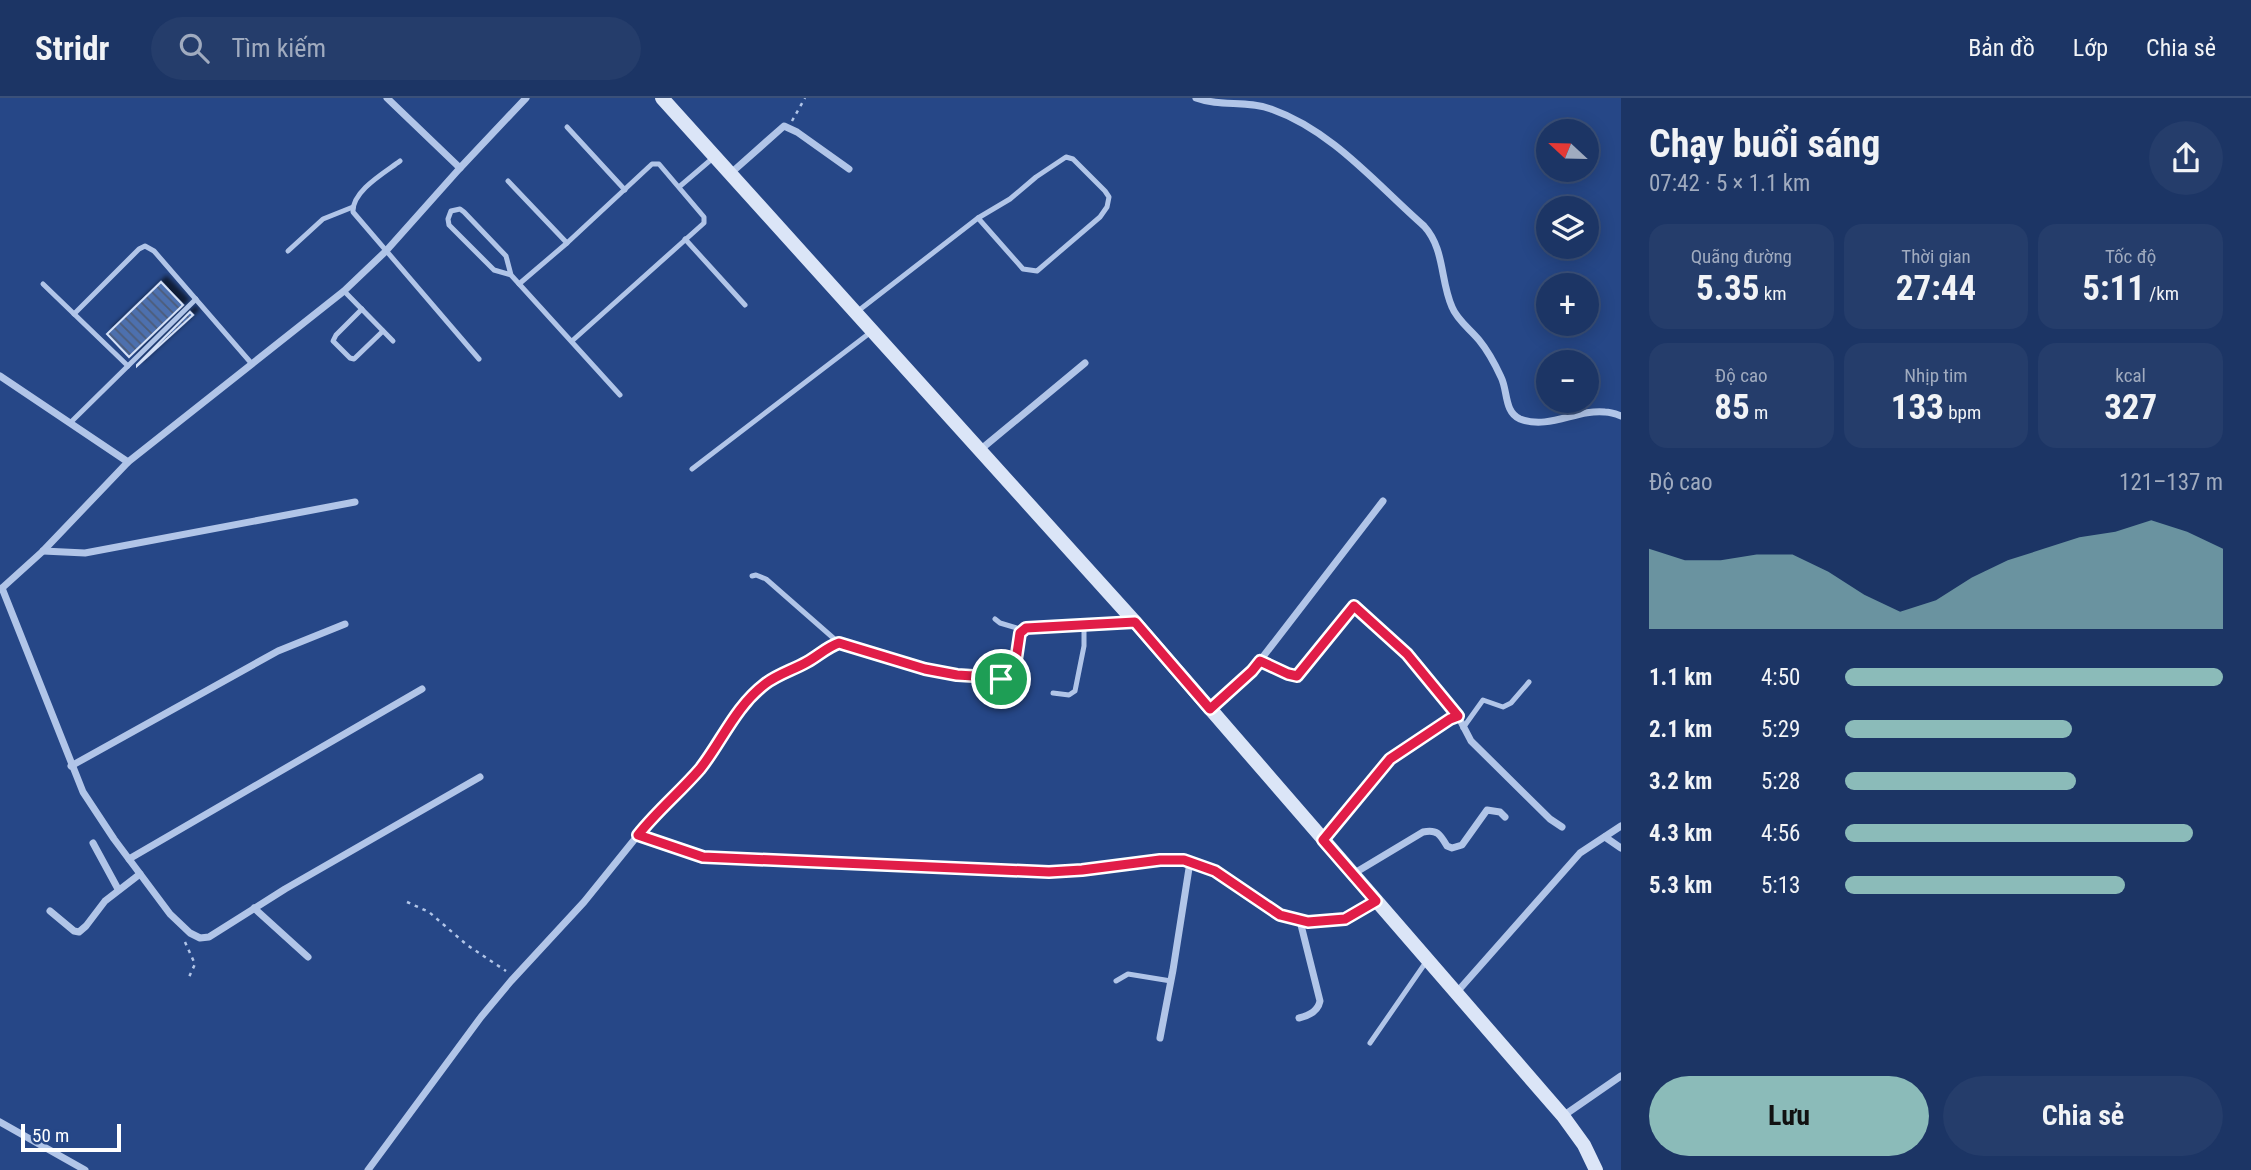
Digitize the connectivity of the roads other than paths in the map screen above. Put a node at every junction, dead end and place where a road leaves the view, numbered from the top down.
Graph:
1 (387, 98) edge
2 (526, 98) edge
3 (662, 98) edge
4 (1196, 98) edge
5 (567, 127) dead end
6 (715, 156) junction
7 (400, 161) dead end
8 (460, 168) junction
9 (849, 169) dead end
10 (731, 173) junction
11 (508, 181) dead end
12 (679, 187) junction
13 (625, 190) junction
14 (353, 207) junction
15 (978, 218) junction
16 (685, 239) junction
17 (567, 243) junction
18 (288, 251) dead end
19 (386, 251) junction
20 (511, 275) junction
21 (43, 284) dead end
22 (519, 284) junction
23 (344, 291) junction
24 (196, 299) junction
25 (745, 305) dead end
26 (362, 309) junction
27 (856, 313) junction
28 (74, 314) junction
29 (383, 331) junction
30 (871, 332) junction
31 (393, 341) dead end
32 (572, 341) junction
33 (479, 359) dead end
34 (1085, 363) dead end
35 (252, 364) junction
36 (128, 366) junction
37 (0, 376) edge
38 (620, 395) dead end
39 (1621, 415) edge
40 (70, 423) junction
41 (979, 450) junction
42 (128, 462) junction
43 (692, 470) dead end
44 (1383, 501) dead end
45 (355, 502) dead end
46 (43, 551) junction
47 (752, 576) dead end
48 (1, 589) edge
49 (995, 619) dead end
50 (1135, 622) junction
51 (345, 624) dead end
52 (1084, 625) junction
53 (1023, 630) junction
54 (839, 643) junction
55 (1260, 661) junction
56 (1529, 682) dead end
57 (422, 689) dead end
58 (1053, 694) dead end
59 (1210, 709) junction
60 (1458, 716) junction
61 (1463, 728) junction
62 (71, 766) junction
63 (480, 777) dead end
64 (1505, 817) dead end
65 (1562, 827) dead end
66 (1621, 827) edge
67 (638, 835) junction
68 (1605, 837) junction
69 (1323, 840) junction
70 (93, 843) dead end
71 (1621, 848) edge
72 (129, 859) junction
73 (1190, 862) junction
74 (140, 874) junction
75 (1352, 874) junction
76 (118, 889) junction
77 (1376, 901) junction
78 (254, 908) junction
79 (50, 911) dead end
80 (1300, 921) junction
81 (308, 957) dead end
82 (1428, 960) junction
83 (1115, 981) dead end
84 (1171, 981) junction
85 (1457, 992) junction
86 (1299, 1018) dead end
87 (1160, 1038) dead end
88 (1370, 1043) dead end
89 (1621, 1076) edge
90 (1563, 1116) junction
91 (0, 1122) edge
92 (85, 1170) edge
93 (368, 1170) edge
94 (1596, 1170) edge

1 - 8 street
2 - 8 street
3 - 6 street
4 - 39 street
5 - 13 lane
6 - 10 street
6 - 12 lane
7 - 14 lane
8 - 19 street
9 - 10 street
10 - 27 street
11 - 17 lane
12 - 13 lane
12 - 16 lane
13 - 17 lane
14 - 18 lane
14 - 19 lane
15 - 15 lane
15 - 27 lane
16 - 25 lane
16 - 32 lane
17 - 22 lane
19 - 23 street
19 - 33 lane
20 - 20 lane
20 - 22 lane
21 - 28 lane
22 - 32 lane
23 - 26 lane
23 - 35 street
24 - 28 lane
24 - 35 lane
24 - 36 lane
26 - 29 lane
26 - 29 lane
27 - 30 street
28 - 36 lane
29 - 31 lane
30 - 41 street
30 - 43 lane
32 - 38 lane
34 - 41 street
35 - 42 street
36 - 40 lane
37 - 40 street
40 - 42 street
41 - 50 street
42 - 46 street
44 - 55 street
45 - 46 street
46 - 48 street
47 - 54 lane
48 - 62 street
49 - 53 lane
50 - 52 street
50 - 59 street
51 - 62 street
52 - 53 street
52 - 58 lane
53 - 54 street
54 - 67 street
55 - 59 street
55 - 60 street
56 - 61 lane
57 - 72 street
59 - 69 street
60 - 61 street
60 - 69 street
61 - 65 street
62 - 72 street
63 - 78 street
64 - 75 street
66 - 68 street
67 - 73 street
67 - 93 street
68 - 71 street
68 - 85 street
69 - 75 street
70 - 76 street
72 - 74 street
73 - 80 street
73 - 84 street
74 - 76 street
74 - 78 street
75 - 77 street
76 - 79 street
77 - 80 street
77 - 82 street
78 - 81 street
80 - 86 street
82 - 85 street
82 - 88 lane
83 - 84 lane
84 - 87 street
85 - 90 street
89 - 90 street
90 - 94 street
91 - 92 street

